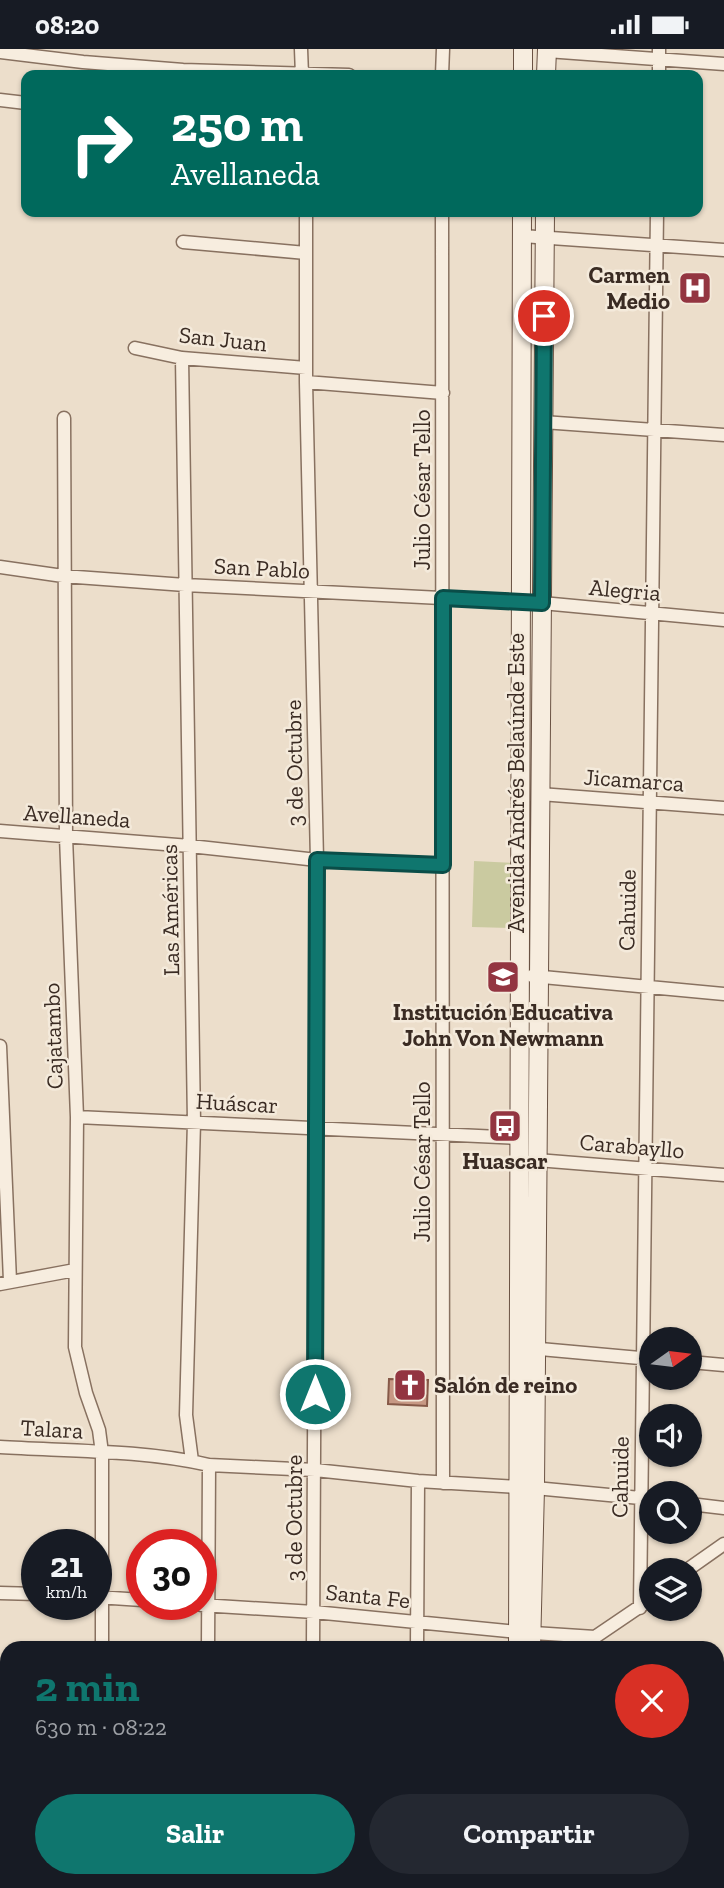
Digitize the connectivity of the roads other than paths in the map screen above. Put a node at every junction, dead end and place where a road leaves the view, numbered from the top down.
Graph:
1 (302, 49) edge
2 (443, 49) edge
3 (523, 49) edge
4 (547, 50) edge
5 (0, 52) edge
6 (659, 54) edge
7 (724, 64) edge
8 (183, 70) edge
9 (302, 70) edge
10 (442, 70) edge
11 (523, 70) edge
12 (546, 70) edge
13 (0, 100) edge
14 (21, 102) edge
15 (306, 217) edge
16 (442, 217) edge
17 (523, 217) edge
18 (545, 217) edge
19 (657, 217) edge
20 (522, 236) junction
21 (545, 237) junction
22 (183, 242) dead end
23 (656, 245) junction
24 (724, 250) edge
25 (306, 253) junction
26 (135, 348) dead end
27 (182, 358) junction
28 (306, 375) junction
29 (443, 393) junction
30 (64, 418) dead end
31 (543, 422) junction
32 (654, 431) junction
33 (724, 435) edge
34 (0, 567) edge
35 (63, 576) junction
36 (185, 585) junction
37 (311, 592) junction
38 (443, 598) junction
39 (522, 602) junction
40 (542, 603) junction
41 (651, 613) junction
42 (724, 620) edge
43 (540, 794) junction
44 (649, 802) junction
45 (724, 808) edge
46 (0, 831) edge
47 (66, 837) junction
48 (190, 846) junction
49 (317, 860) junction
50 (443, 865) junction
51 (530, 976) junction
52 (647, 987) junction
53 (724, 994) edge
54 (0, 1046) edge
55 (77, 1117) junction
56 (194, 1122) junction
57 (315, 1128) junction
58 (443, 1135) junction
59 (521, 1138) junction
60 (537, 1160) junction
61 (645, 1168) junction
62 (724, 1175) edge
63 (75, 1270) junction
64 (5, 1283) edge
65 (647, 1327) edge
66 (528, 1348) junction
67 (639, 1358) edge
68 (702, 1363) edge
69 (724, 1365) edge
70 (647, 1390) edge
71 (0, 1447) edge
72 (102, 1453) junction
73 (192, 1461) junction
74 (209, 1465) junction
75 (315, 1470) junction
76 (418, 1481) junction
77 (646, 1481) edge
78 (443, 1483) junction
79 (527, 1487) junction
80 (639, 1498) edge
81 (702, 1505) edge
82 (724, 1508) edge
83 (100, 1529) edge
84 (207, 1529) edge
85 (724, 1544) edge
86 (702, 1559) edge
87 (0, 1593) edge
88 (21, 1594) edge
89 (217, 1606) edge
90 (639, 1609) edge
91 (314, 1612) junction
92 (100, 1620) edge
93 (205, 1620) edge
94 (418, 1622) junction
95 (102, 1641) edge
96 (207, 1641) edge
97 (313, 1641) edge
98 (417, 1641) edge
99 (525, 1641) edge

1 - 9 street
2 - 10 street
3 - 11 street
4 - 6 street
4 - 12 street
5 - 8 street
6 - 7 street
13 - 14 street
15 - 25 street, 3 de Octubre
16 - 29 street, Julio César Tello
17 - 20 street, Avenida Andrés Belaúnde Este
18 - 21 street, Avenida Andrés Belaúnde Este
19 - 23 street, Cahuide
20 - 21 street
20 - 39 street, Avenida Andrés Belaúnde Este
21 - 23 street
21 - 31 street, Avenida Andrés Belaúnde Este
22 - 25 street
23 - 24 street
23 - 32 street, Cahuide
25 - 28 street, 3 de Octubre
26 - 27 street, San Juan
27 - 28 street, San Juan
27 - 36 street, Las Américas
28 - 29 street, San Juan
28 - 37 street, 3 de Octubre
29 - 38 street, Julio César Tello
30 - 35 street, Cajatambo
31 - 32 street
31 - 40 street, Avenida Andrés Belaúnde Este
32 - 33 street
32 - 41 street, Cahuide
34 - 35 street, San Pablo
35 - 36 street, San Pablo
35 - 47 street, Cajatambo
36 - 37 street, San Pablo
36 - 48 street, Las Américas
37 - 38 street, San Pablo
37 - 49 street, 3 de Octubre
38 - 39 street, San Pablo
38 - 50 street, Julio César Tello
39 - 40 street, Alegria
39 - 51 street, Avenida Andrés Belaúnde Este
40 - 41 street, Alegria
40 - 43 street, Avenida Andrés Belaúnde Este
41 - 42 street, Alegria
41 - 44 street, Cahuide
43 - 44 street, Jicamarca
43 - 51 street, Avenida Andrés Belaúnde Este
44 - 45 street, Jicamarca
44 - 52 street, Cahuide
46 - 47 street, Avellaneda
47 - 48 street, Avellaneda
47 - 55 street, Cajatambo
48 - 49 street, Avellaneda
48 - 56 street, Las Américas
49 - 50 street, Avellaneda
49 - 57 street, 3 de Octubre
50 - 58 street, Julio César Tello
51 - 52 street
51 - 59 street, Avenida Andrés Belaúnde Este
51 - 60 street, Avenida Andrés Belaúnde Este
52 - 53 street
52 - 61 street, Cahuide
54 - 64 street
55 - 56 street, Huáscar
55 - 63 street, Cajatambo
56 - 57 street, Huáscar
56 - 73 street, Las Américas
57 - 58 street, Huáscar
57 - 75 street, 3 de Octubre
58 - 59 street, Huáscar
58 - 78 street, Julio César Tello
59 - 66 street, Avenida Andrés Belaúnde Este
60 - 61 street, Carabayllo
60 - 66 street, Avenida Andrés Belaúnde Este
61 - 62 street, Carabayllo
61 - 65 street, Cahuide
63 - 64 street
63 - 72 street, Cajatambo
66 - 67 street
66 - 79 street, Avenida Andrés Belaúnde Este
68 - 69 street
70 - 77 street, Cahuide
71 - 72 street, Talara
72 - 73 street, Talara
72 - 83 street, Cajatambo
73 - 74 street, Talara
74 - 75 street, Talara
74 - 84 street
75 - 76 street, Talara
75 - 91 street, 3 de Octubre
76 - 78 street, Talara
76 - 94 street
78 - 79 street, Talara
79 - 80 street, Talara
79 - 99 street, Avenida Andrés Belaúnde Este
81 - 82 street
85 - 86 street
87 - 88 street
89 - 91 street, Santa Fe
90 - 99 street, Santa Fe
91 - 94 street, Santa Fe
91 - 97 street, 3 de Octubre
92 - 95 street, Cajatambo
93 - 96 street
94 - 98 street
94 - 99 street, Santa Fe

